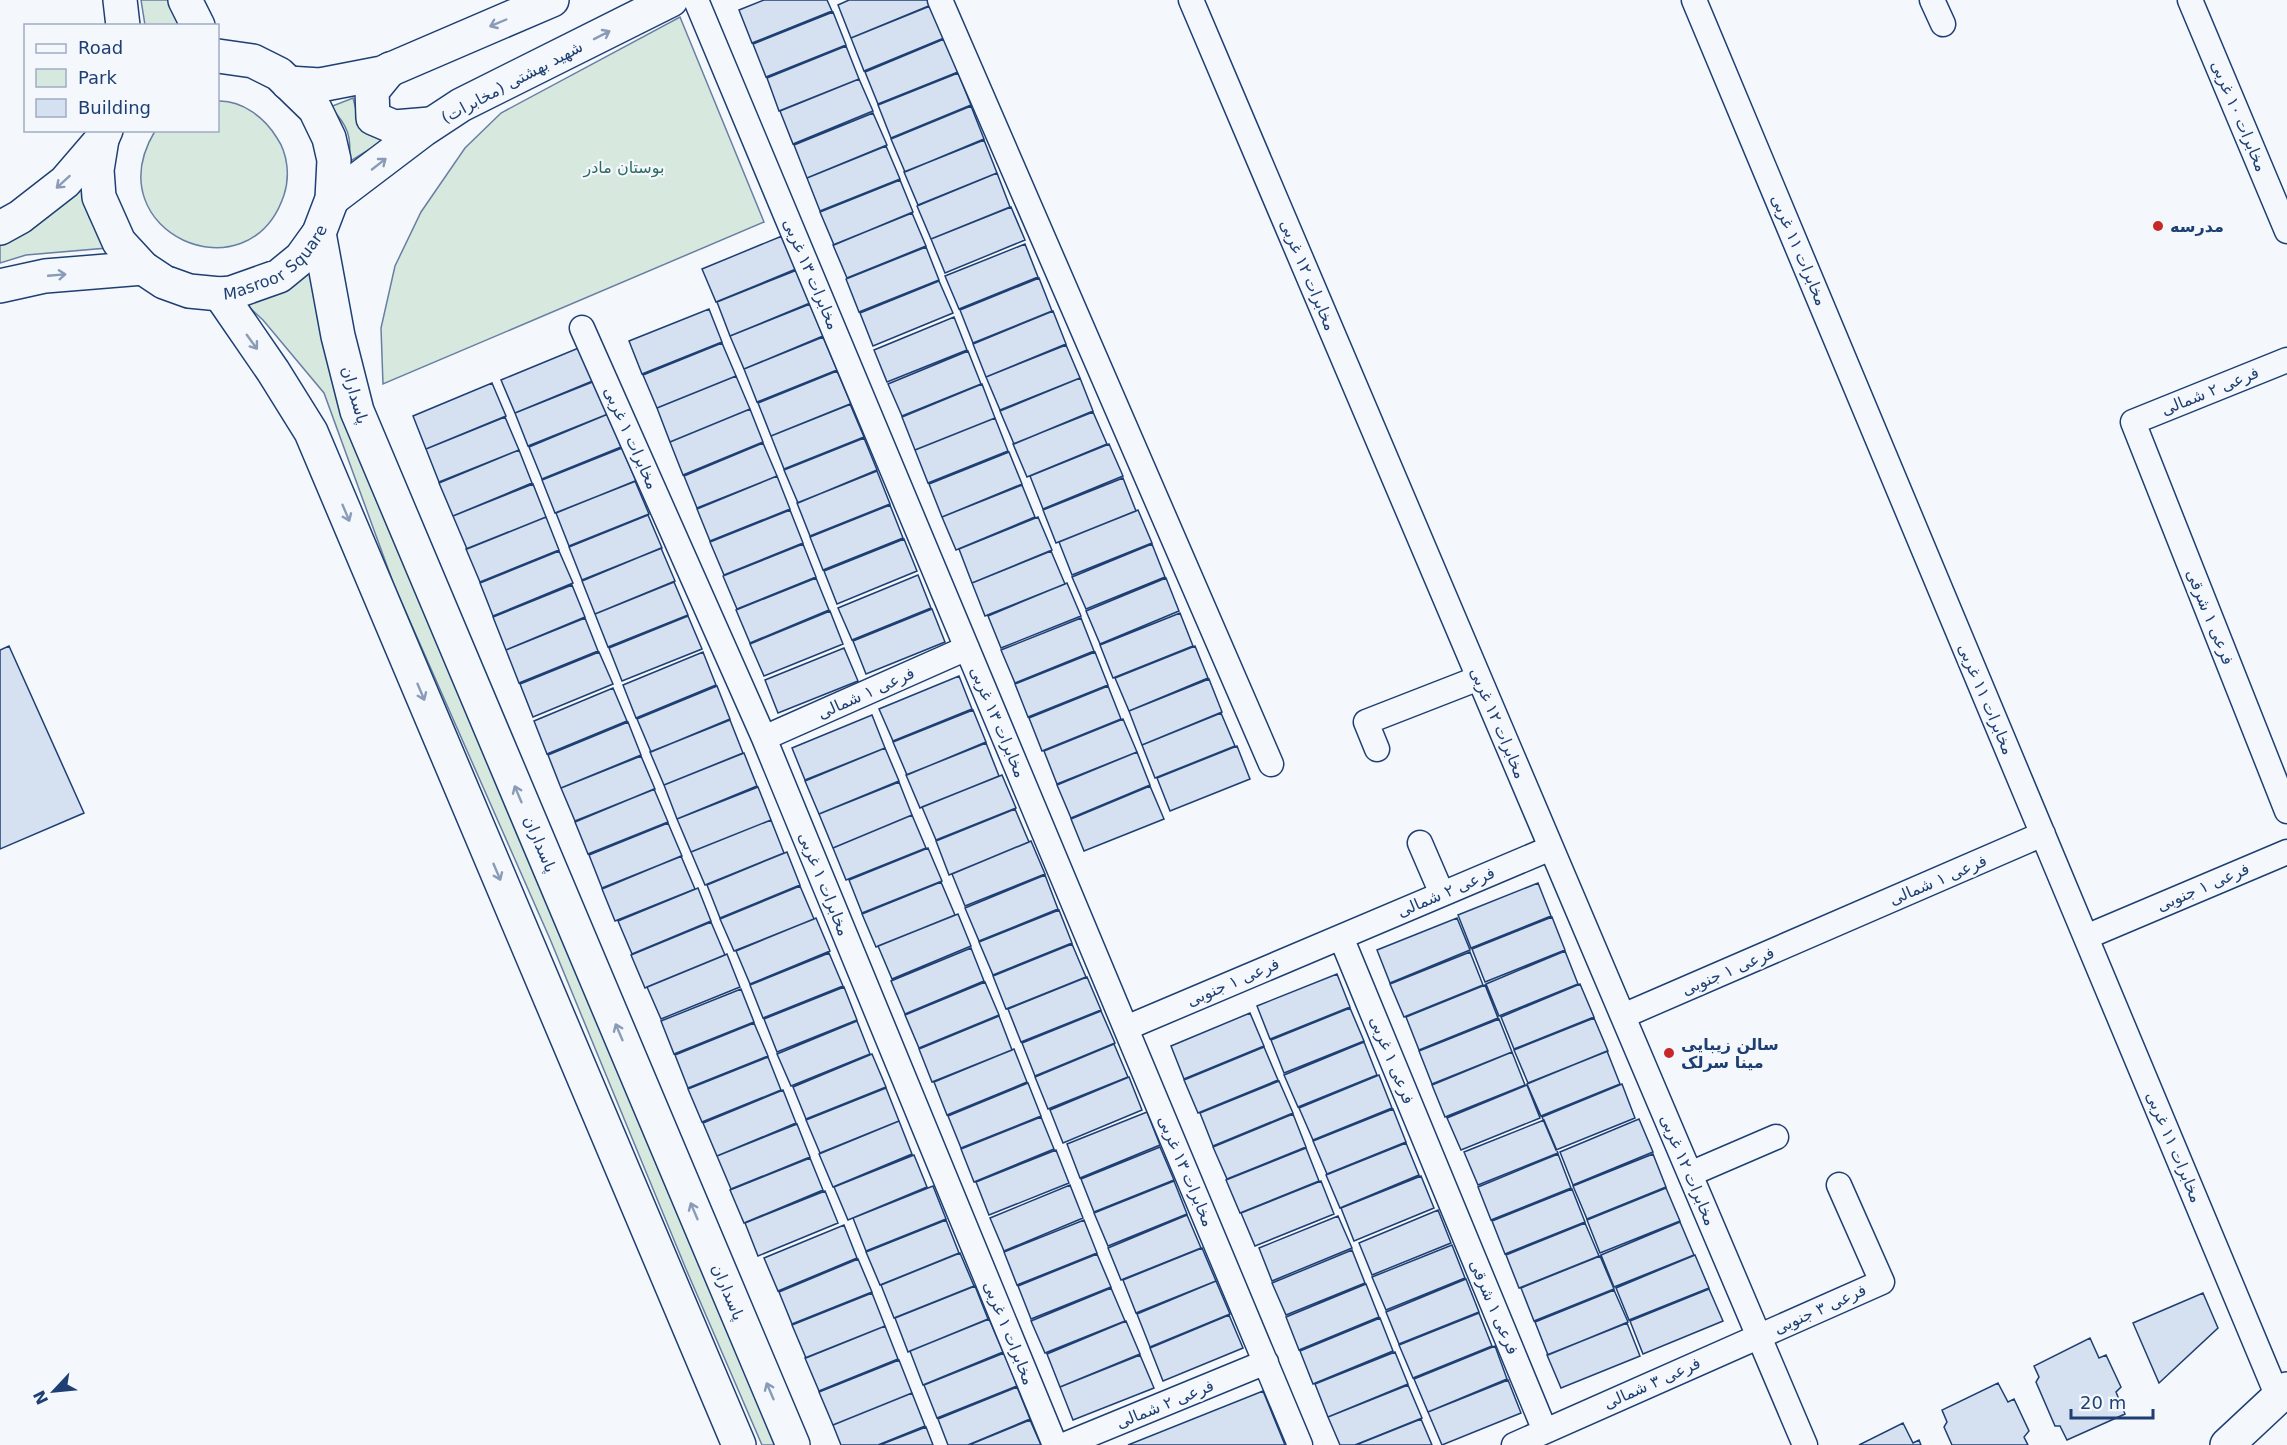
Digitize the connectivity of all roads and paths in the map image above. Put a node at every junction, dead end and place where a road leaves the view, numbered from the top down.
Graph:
1 (120, 0) edge
2 (184, 0) edge
3 (552, 0) edge
4 (671, 0) edge
5 (696, 0) edge
6 (939, 0) edge
7 (1191, 0) edge
8 (1694, 0) edge
9 (1932, 0) edge
10 (2190, 0) edge
11 (123, 24) edge
12 (197, 24) edge
13 (1943, 24) dead end
14 (219, 56) edge
15 (390, 69) junction
16 (288, 83) junction
17 (430, 124) junction
18 (104, 135) edge
19 (332, 199) junction
20 (0, 228) edge
21 (2287, 231) edge
22 (320, 233) junction
23 (143, 268) junction
24 (0, 286) edge
25 (220, 294) junction
26 (582, 327) dead end
27 (2287, 360) edge
28 (2133, 422) joint
29 (968, 648) junction
30 (1479, 678) junction
31 (764, 738) junction
32 (1377, 749) dead end
33 (1271, 764) dead end
34 (2287, 811) edge
35 (2043, 834) junction
36 (1420, 843) dead end
37 (1551, 848) junction
38 (2287, 852) edge
39 (1442, 894) junction
40 (1833, 925) joint
41 (1341, 937) junction
42 (2086, 937) junction
43 (1623, 1016) junction
44 (1126, 1028) junction
45 (1776, 1137) dead end
46 (1690, 1174) junction
47 (1443, 1184) joint
48 (1839, 1185) dead end
49 (1759, 1336) junction
50 (1266, 1362) junction
51 (2283, 1393) edge
52 (1545, 1431) junction
53 (739, 1445) edge
54 (793, 1445) edge
55 (1055, 1445) edge
56 (1064, 1445) edge
57 (1300, 1445) edge
58 (1514, 1445) edge
59 (1805, 1445) edge
60 (2228, 1445) edge

1 - 11 main road
2 - 12 main road
3 -> 15 main road
17 -> 4 main road, شهید بهشتی (مخابرات)
5 - 29 street, مخابرات ۱۳ غربی
6 - 33 street
7 - 30 street, مخابرات ۱۲ غربی
8 - 35 street, مخابرات ۱۱ غربی
9 - 13 street
10 - 21 street, مخابرات ۱۰ غربی
14 - 16 main road, Masroor Square
15 - 16 main road
15 - 17 main road
16 - 19 main road, Masroor Square
19 -> 17 main road, شهید بهشتی (مخابرات)
18 -> 20 main road
18 - 23 main road, Masroor Square
19 - 22 main road, Masroor Square
22 - 25 main road, Masroor Square
54 -> 22 main road, پاسداران
24 -> 23 main road
23 - 25 main road, Masroor Square
25 -> 53 main road
26 - 31 street, مخابرات ۱ غربی
27 - 28 street, فرعی ۲ شمالی
28 - 34 street, فرعی ۱ شرقی
29 - 31 street, فرعی ۱ شمالی
29 - 44 street, مخابرات ۱۳ غربی
30 - 32 street
30 - 37 street, مخابرات ۱۲ غربی
31 - 55 street, مخابرات ۱ غربی
35 - 40 street, فرعی ۱ شمالی
35 - 42 street, مخابرات ۱۱ غربی
36 - 39 street
37 - 39 street, فرعی ۲ شمالی
37 - 43 street, مخابرات ۱۲ غربی
38 - 42 street, فرعی ۱ جنوبی
39 - 41 street, فرعی ۲ شمالی
40 - 43 street, فرعی ۱ جنوبی
41 - 44 street, فرعی ۱ جنوبی
41 - 47 street, فرعی ۱ غربی
42 - 51 street, مخابرات ۱۱ غربی
43 - 46 street, مخابرات ۱۲ غربی
44 - 50 street, مخابرات ۱۳ غربی
45 - 46 street
46 - 49 street, مخابرات ۱۲ غربی
47 - 52 street, فرعی ۱ شرقی
48 - 49 street, فرعی ۳ جنوبی
49 - 52 street, فرعی ۳ شمالی
49 - 59 street, مخابرات ۱۲ غربی
50 - 56 street, فرعی ۲ شمالی
50 - 57 street, مخابرات ۱۳ غربی
51 - 60 main road
52 - 58 street, فرعی ۳ شمالی

